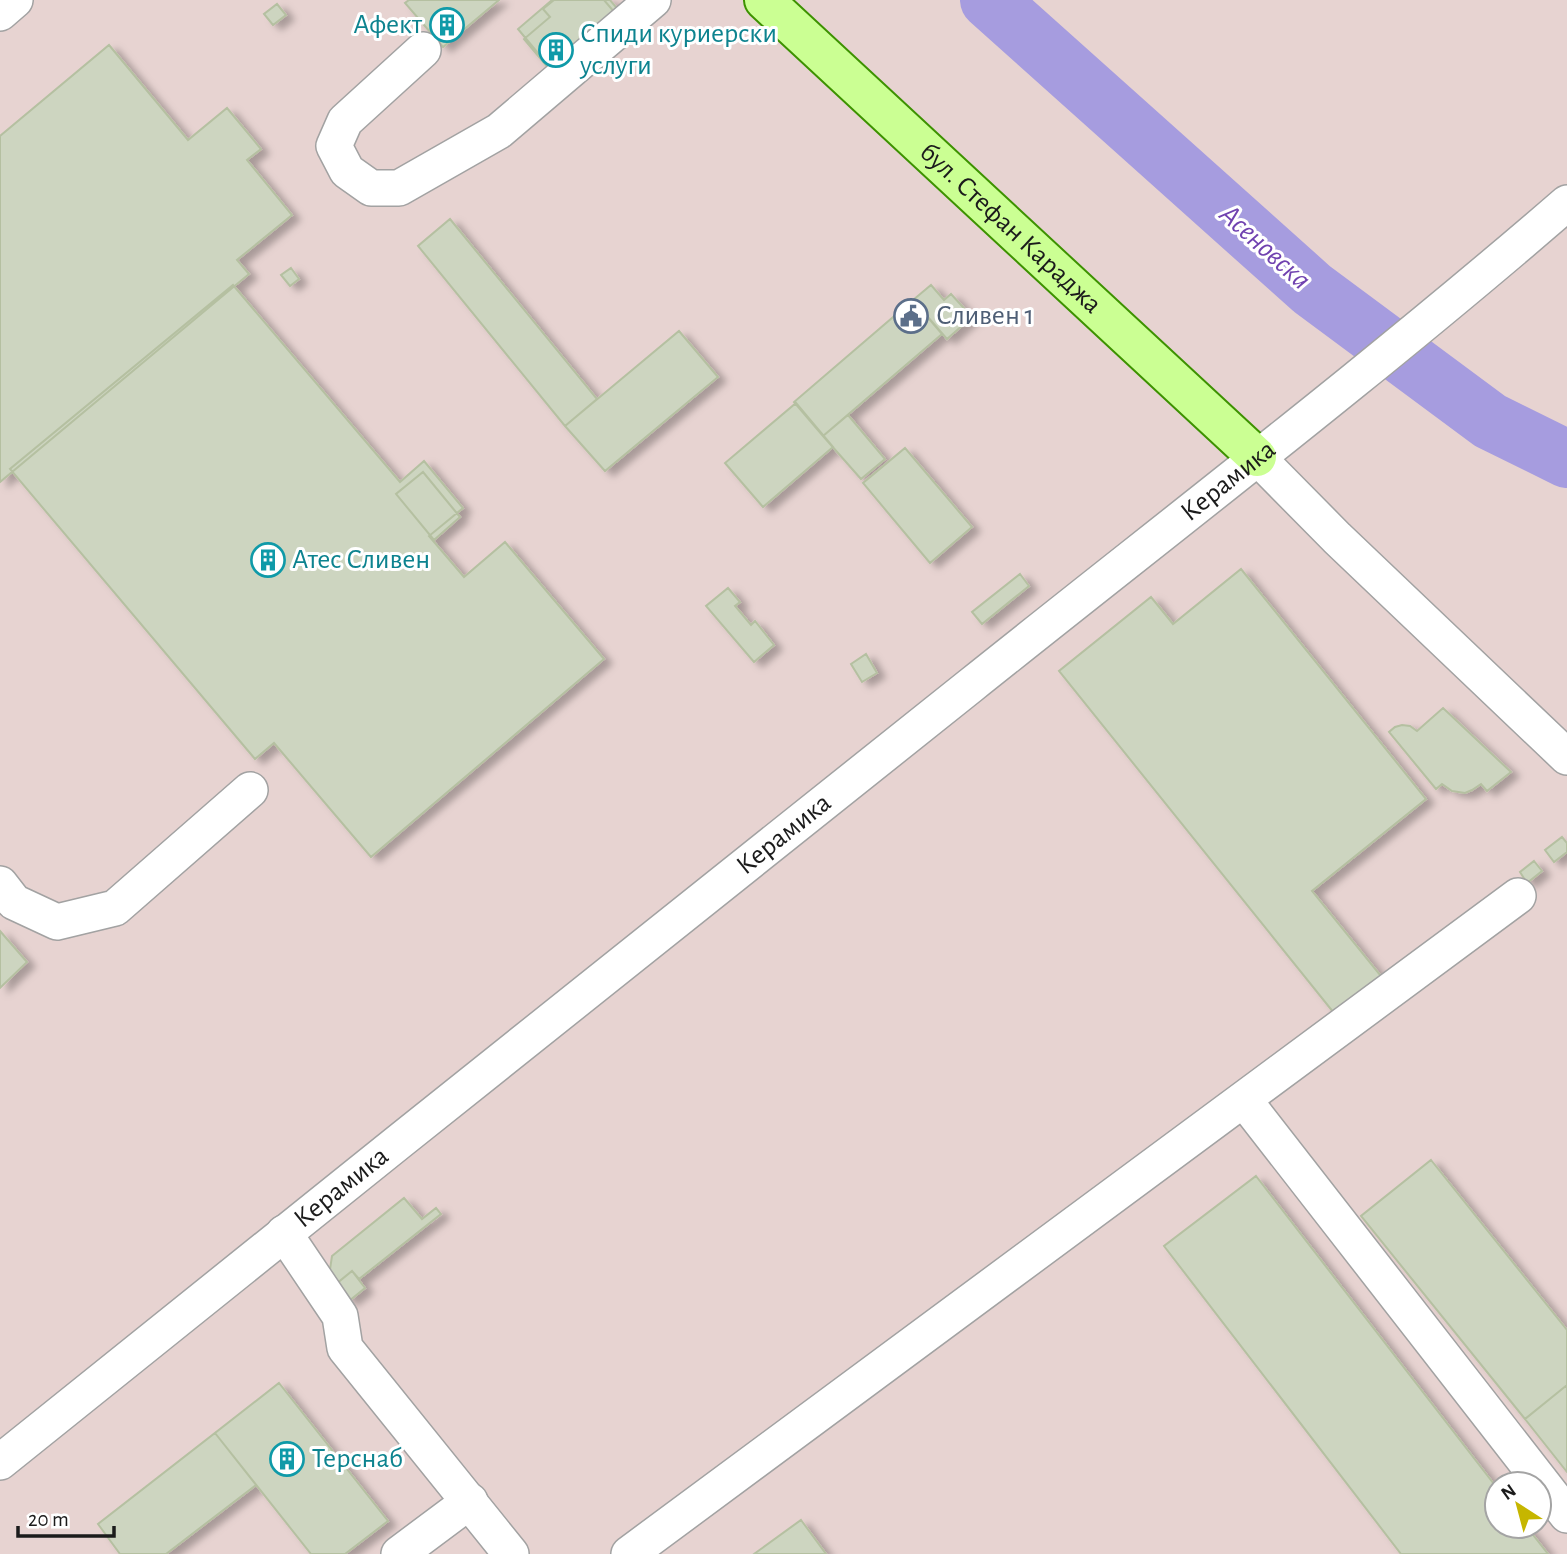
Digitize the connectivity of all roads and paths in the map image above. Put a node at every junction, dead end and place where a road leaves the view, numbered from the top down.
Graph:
1 (15, 0) edge
2 (653, 0) edge
3 (764, 0) edge
4 (0, 13) edge
5 (423, 50) dead end
6 (1567, 203) edge
7 (1257, 457) junction
8 (1567, 757) edge
9 (250, 790) dead end
10 (0, 884) edge
11 (1518, 897) dead end
12 (1244, 1100) junction
13 (284, 1233) junction
14 (0, 1462) edge
15 (470, 1501) junction
16 (1567, 1515) edge
17 (399, 1554) edge
18 (511, 1554) edge
19 (629, 1554) edge

1 - 4 street
2 - 5 street
3 - 7 main road, бул. Стефан Караджа
6 - 7 street, Керамика
7 - 8 street
7 - 13 street, Керамика
9 - 10 street
11 - 12 street
12 - 16 street
12 - 19 street
13 - 14 street, Керамика
13 - 15 street
15 - 17 street
15 - 18 street

